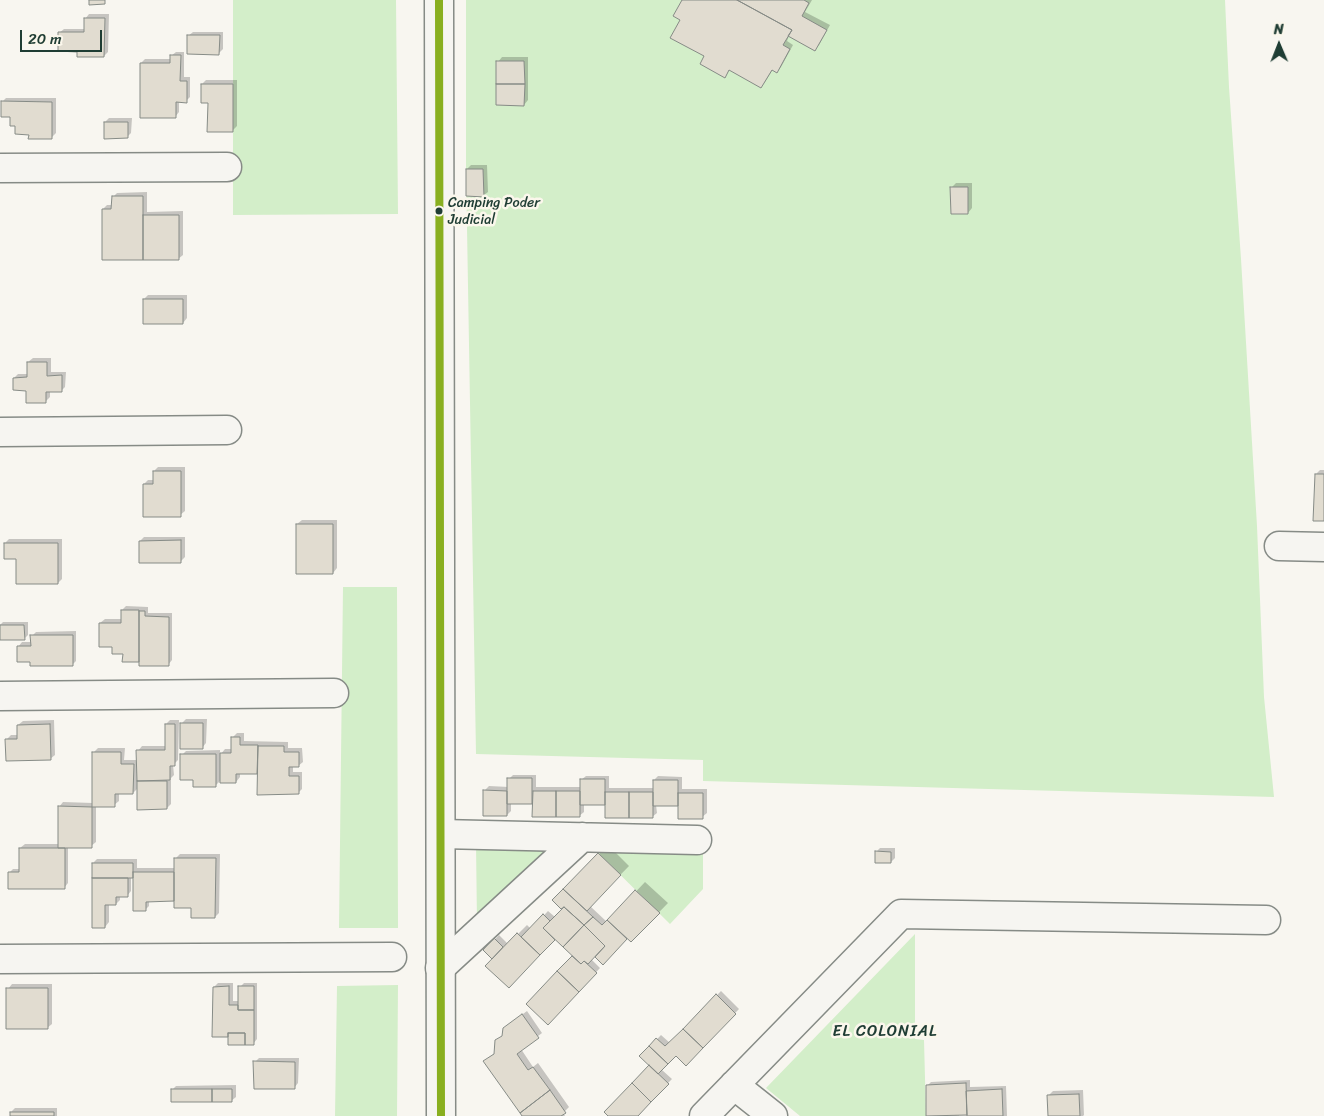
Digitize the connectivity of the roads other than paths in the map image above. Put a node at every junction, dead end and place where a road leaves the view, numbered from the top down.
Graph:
1 (439, 0) edge
2 (227, 167) dead end
3 (0, 168) edge
4 (227, 430) dead end
5 (0, 432) edge
6 (1279, 546) dead end
7 (1324, 547) edge
8 (334, 693) dead end
9 (0, 696) edge
10 (440, 834) junction
11 (582, 837) junction
12 (697, 840) dead end
13 (1266, 920) dead end
14 (392, 957) dead end
15 (0, 959) edge
16 (440, 968) junction
17 (734, 1085) junction
18 (441, 1116) edge
19 (704, 1116) edge
20 (773, 1116) edge

1 - 10 street
2 - 3 street
4 - 5 street
6 - 7 street
8 - 9 street
10 - 11 street
10 - 16 street
11 - 12 street
11 - 16 street
13 - 17 street
14 - 15 street
16 - 18 street
17 - 19 street
17 - 20 street

